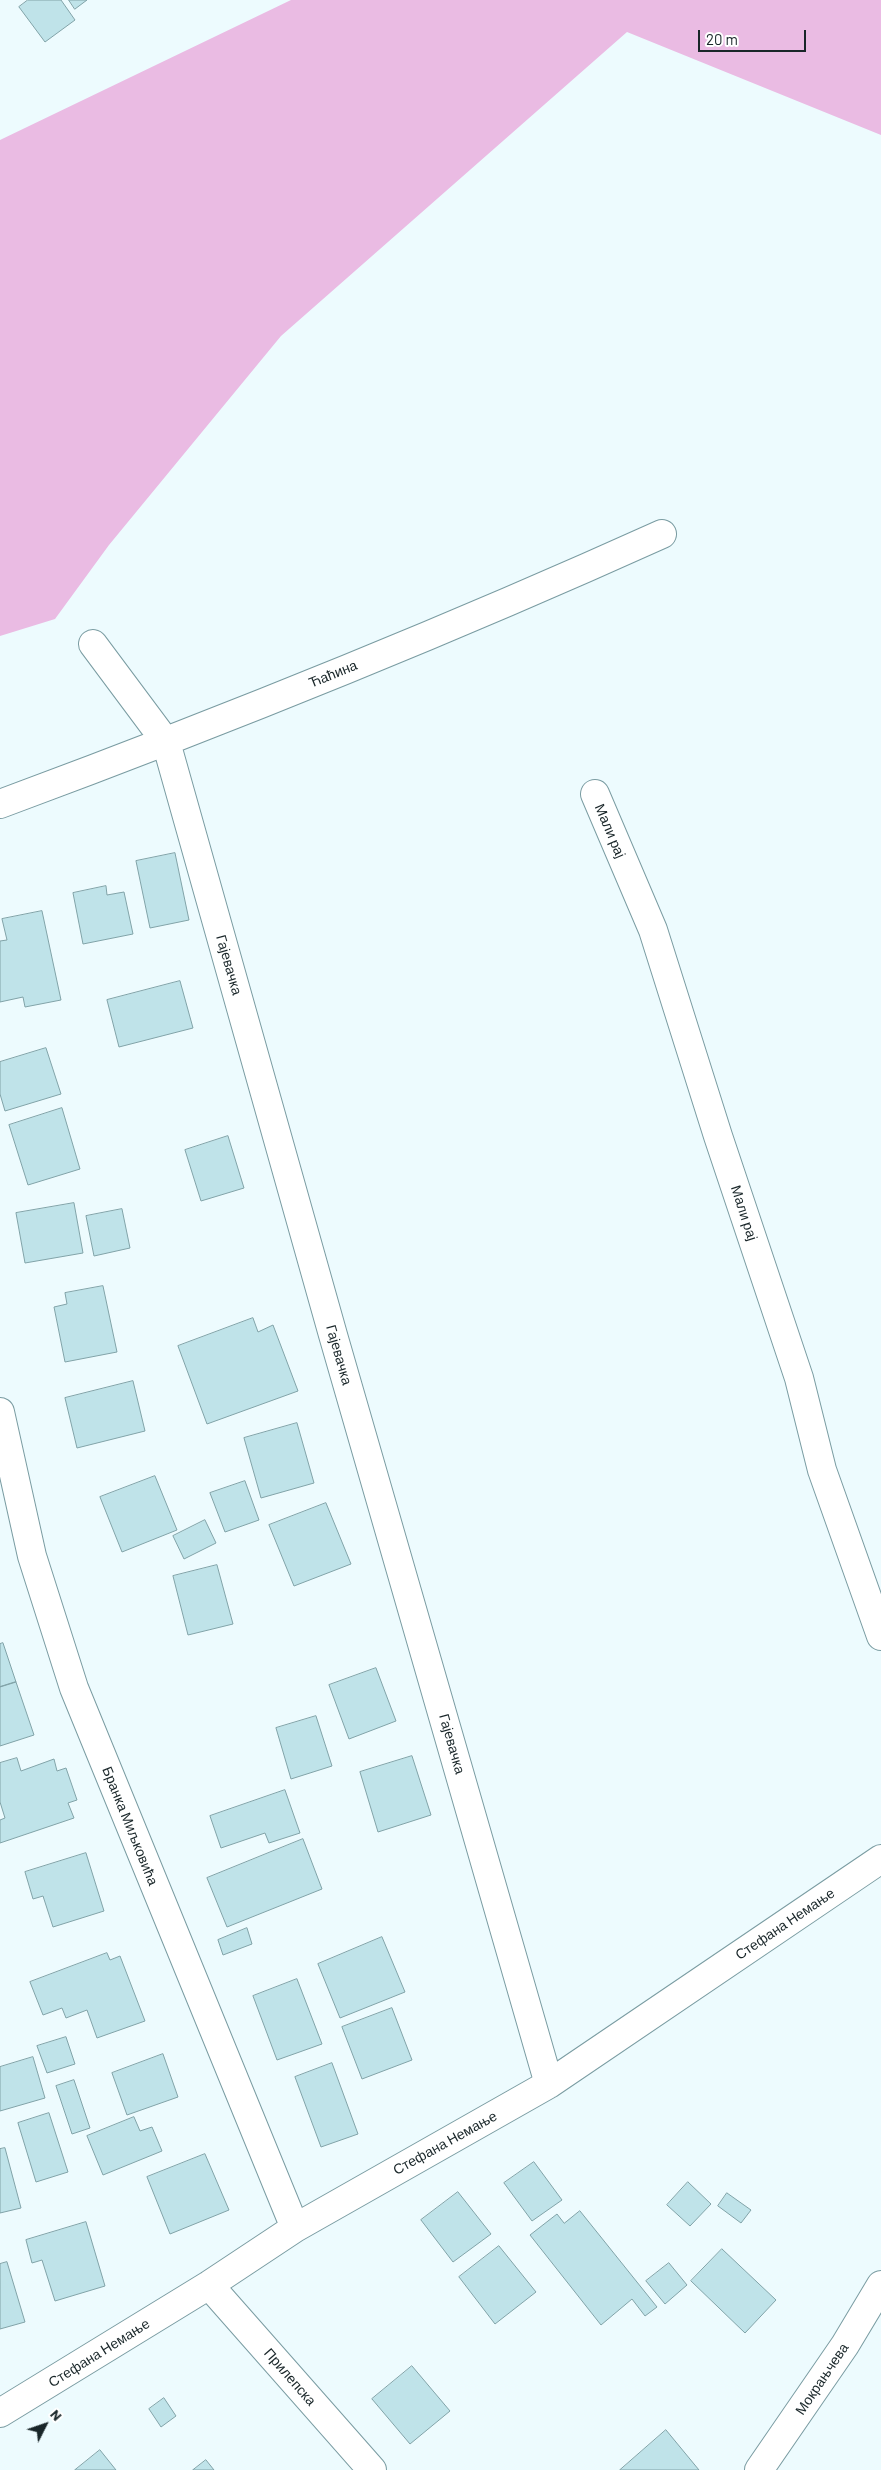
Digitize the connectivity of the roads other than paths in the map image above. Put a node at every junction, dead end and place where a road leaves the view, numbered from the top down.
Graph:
1 (662, 534) dead end
2 (92, 644) dead end
3 (166, 742) junction
4 (595, 794) dead end
5 (0, 804) edge
6 (0, 1412) edge
7 (881, 1636) edge
8 (881, 1859) edge
9 (550, 2084) junction
10 (295, 2228) junction
11 (209, 2285) junction
12 (881, 2285) edge
13 (0, 2413) edge
14 (372, 2470) edge
15 (759, 2470) edge

1 - 3 street, Ћаћина
2 - 3 street, Гајевачка
3 - 5 street, Ћаћина
3 - 9 street, Гајевачка
4 - 7 street, Мали рај
6 - 10 street, Бранка Миљковића
8 - 9 street, Стефана Немање
9 - 10 street, Стефана Немање
10 - 11 street, Стефана Немање
11 - 13 street, Стефана Немање
11 - 14 street, Прилепска
12 - 15 street, Мокрањчева

